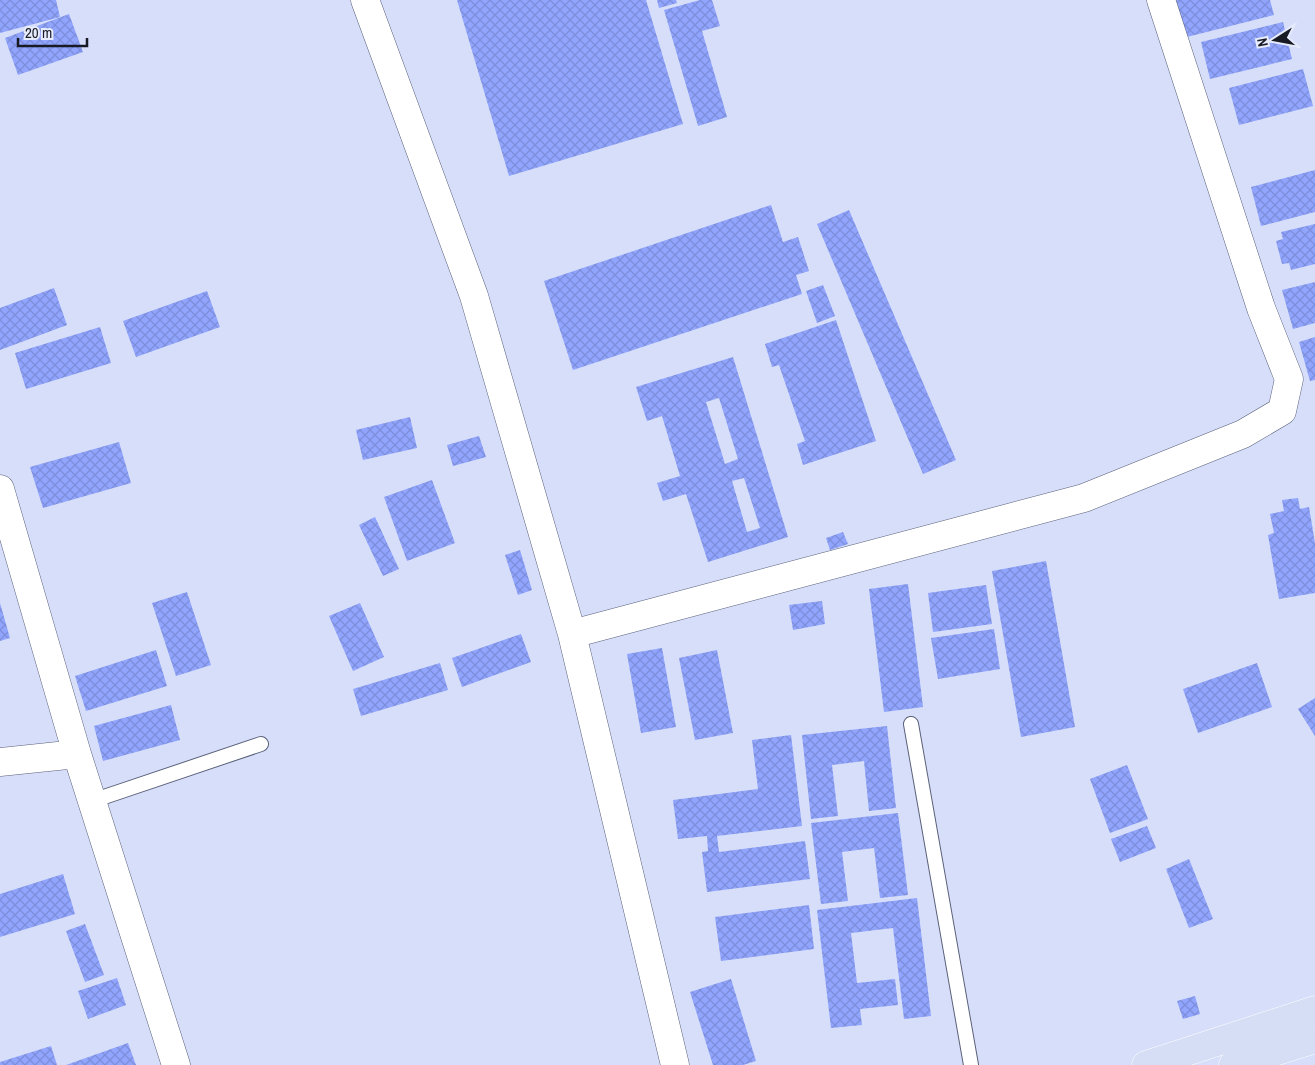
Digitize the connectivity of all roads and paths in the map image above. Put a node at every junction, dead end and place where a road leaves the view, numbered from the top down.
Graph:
1 (365, 0) edge
2 (1161, 0) edge
3 (0, 489) edge
4 (572, 634) junction
5 (911, 724) dead end
6 (262, 744) dead end
7 (77, 754) junction
8 (0, 762) edge
9 (92, 801) junction
10 (1315, 1010) edge
11 (1315, 1040) edge
12 (1279, 1058) edge
13 (176, 1065) edge
14 (675, 1065) edge
15 (971, 1065) edge
16 (1146, 1065) edge
17 (1233, 1065) edge

1 - 4 street
2 - 4 street
3 - 7 street
4 - 14 street
5 - 15 lane
6 - 9 lane
7 - 8 street
7 - 9 street
9 - 13 street
10 - 16 highway
11 - 12 highway
12 - 17 highway

